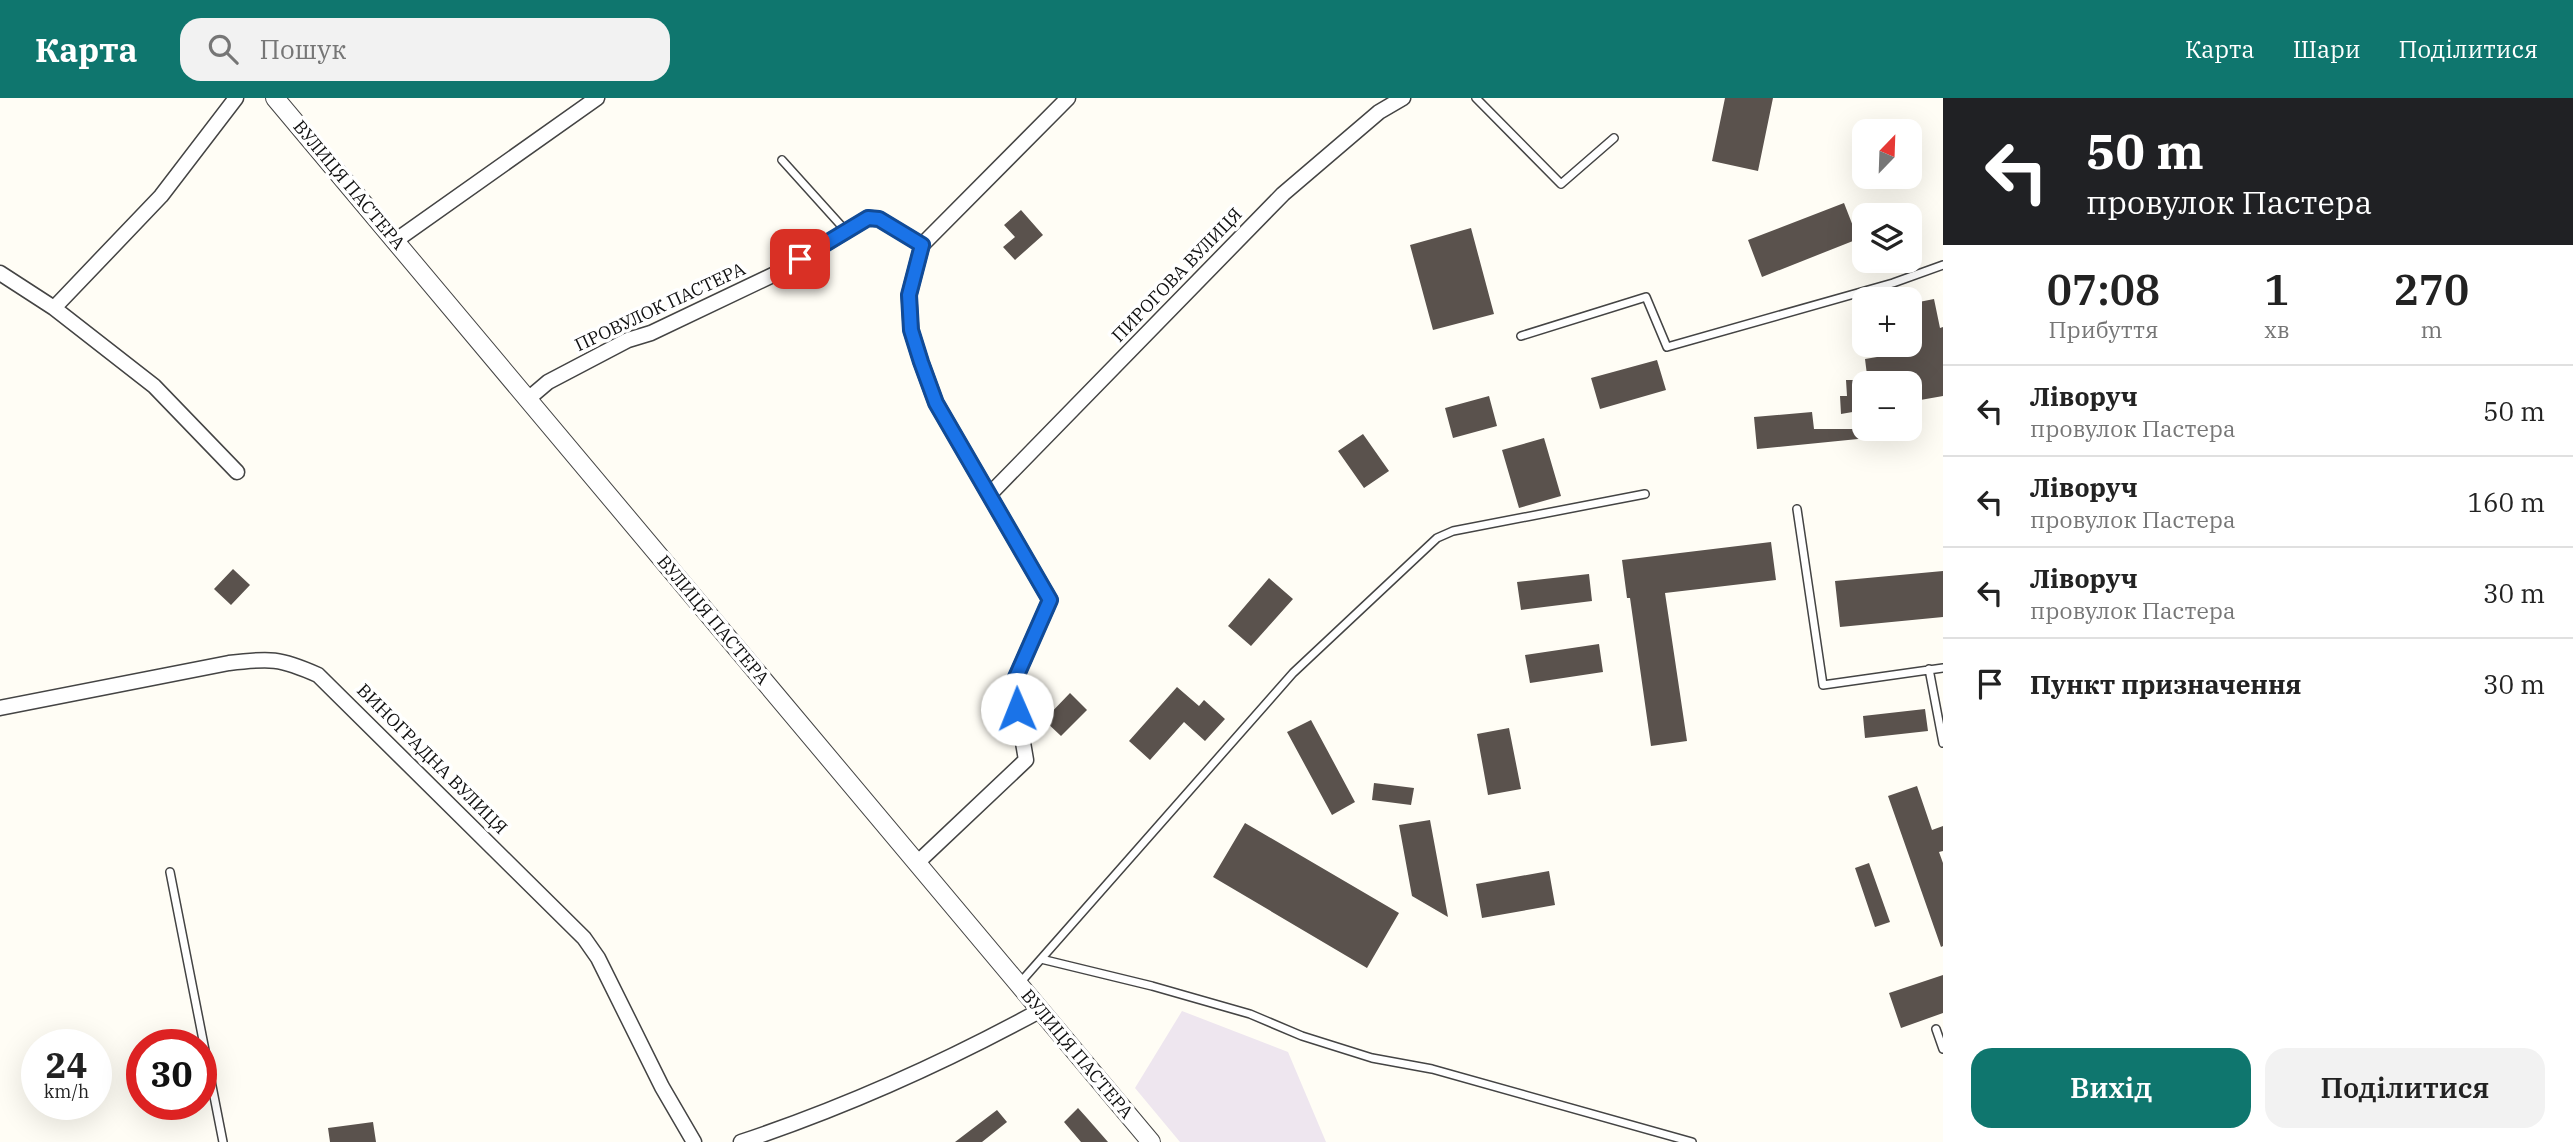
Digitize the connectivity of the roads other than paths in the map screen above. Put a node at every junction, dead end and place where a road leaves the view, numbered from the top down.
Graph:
1 (236, 98) edge
2 (275, 98) edge
3 (597, 98) edge
4 (1068, 98) edge
5 (1403, 98) edge
6 (1476, 98) edge
7 (1614, 138) dead end
8 (782, 160) dead end
9 (846, 231) junction
10 (395, 241) junction
11 (922, 245) junction
12 (1943, 265) edge
13 (0, 273) edge
14 (54, 308) junction
15 (1521, 336) dead end
16 (528, 399) junction
17 (237, 472) dead end
18 (990, 494) junction
19 (1645, 494) dead end
20 (1797, 509) dead end
21 (1943, 668) edge
22 (1929, 670) junction
23 (0, 708) edge
24 (1943, 743) edge
25 (917, 863) junction
26 (170, 872) dead end
27 (1041, 959) junction
28 (1018, 984) junction
29 (1041, 1010) junction
30 (1936, 1029) dead end
31 (1943, 1049) edge
32 (223, 1142) edge
33 (694, 1142) edge
34 (741, 1142) edge
35 (1151, 1142) edge
36 (1692, 1142) edge

1 - 14 street
2 - 10 street, ВУЛИЦЯ ПАСТЕРА
3 - 10 street
4 - 11 street
5 - 18 street, ПИРОГОВА ВУЛИЦЯ
6 - 7 lane
8 - 9 lane
9 - 11 street, ПРОВУЛОК ПАСТЕРА
9 - 16 street, ПРОВУЛОК ПАСТЕРА
10 - 16 street, ВУЛИЦЯ ПАСТЕРА
11 - 18 street
12 - 15 lane
13 - 14 street
14 - 17 street
16 - 25 street, ВУЛИЦЯ ПАСТЕРА
18 - 25 street
19 - 27 lane
20 - 22 lane
21 - 22 lane
22 - 24 lane
23 - 33 street, ВИНОГРАДНА ВУЛИЦЯ
25 - 28 street, ВУЛИЦЯ ПАСТЕРА
26 - 32 lane
27 - 28 lane
27 - 36 lane
28 - 29 street, ВУЛИЦЯ ПАСТЕРА
29 - 34 street
29 - 35 street, ВУЛИЦЯ ПАСТЕРА
30 - 31 lane

